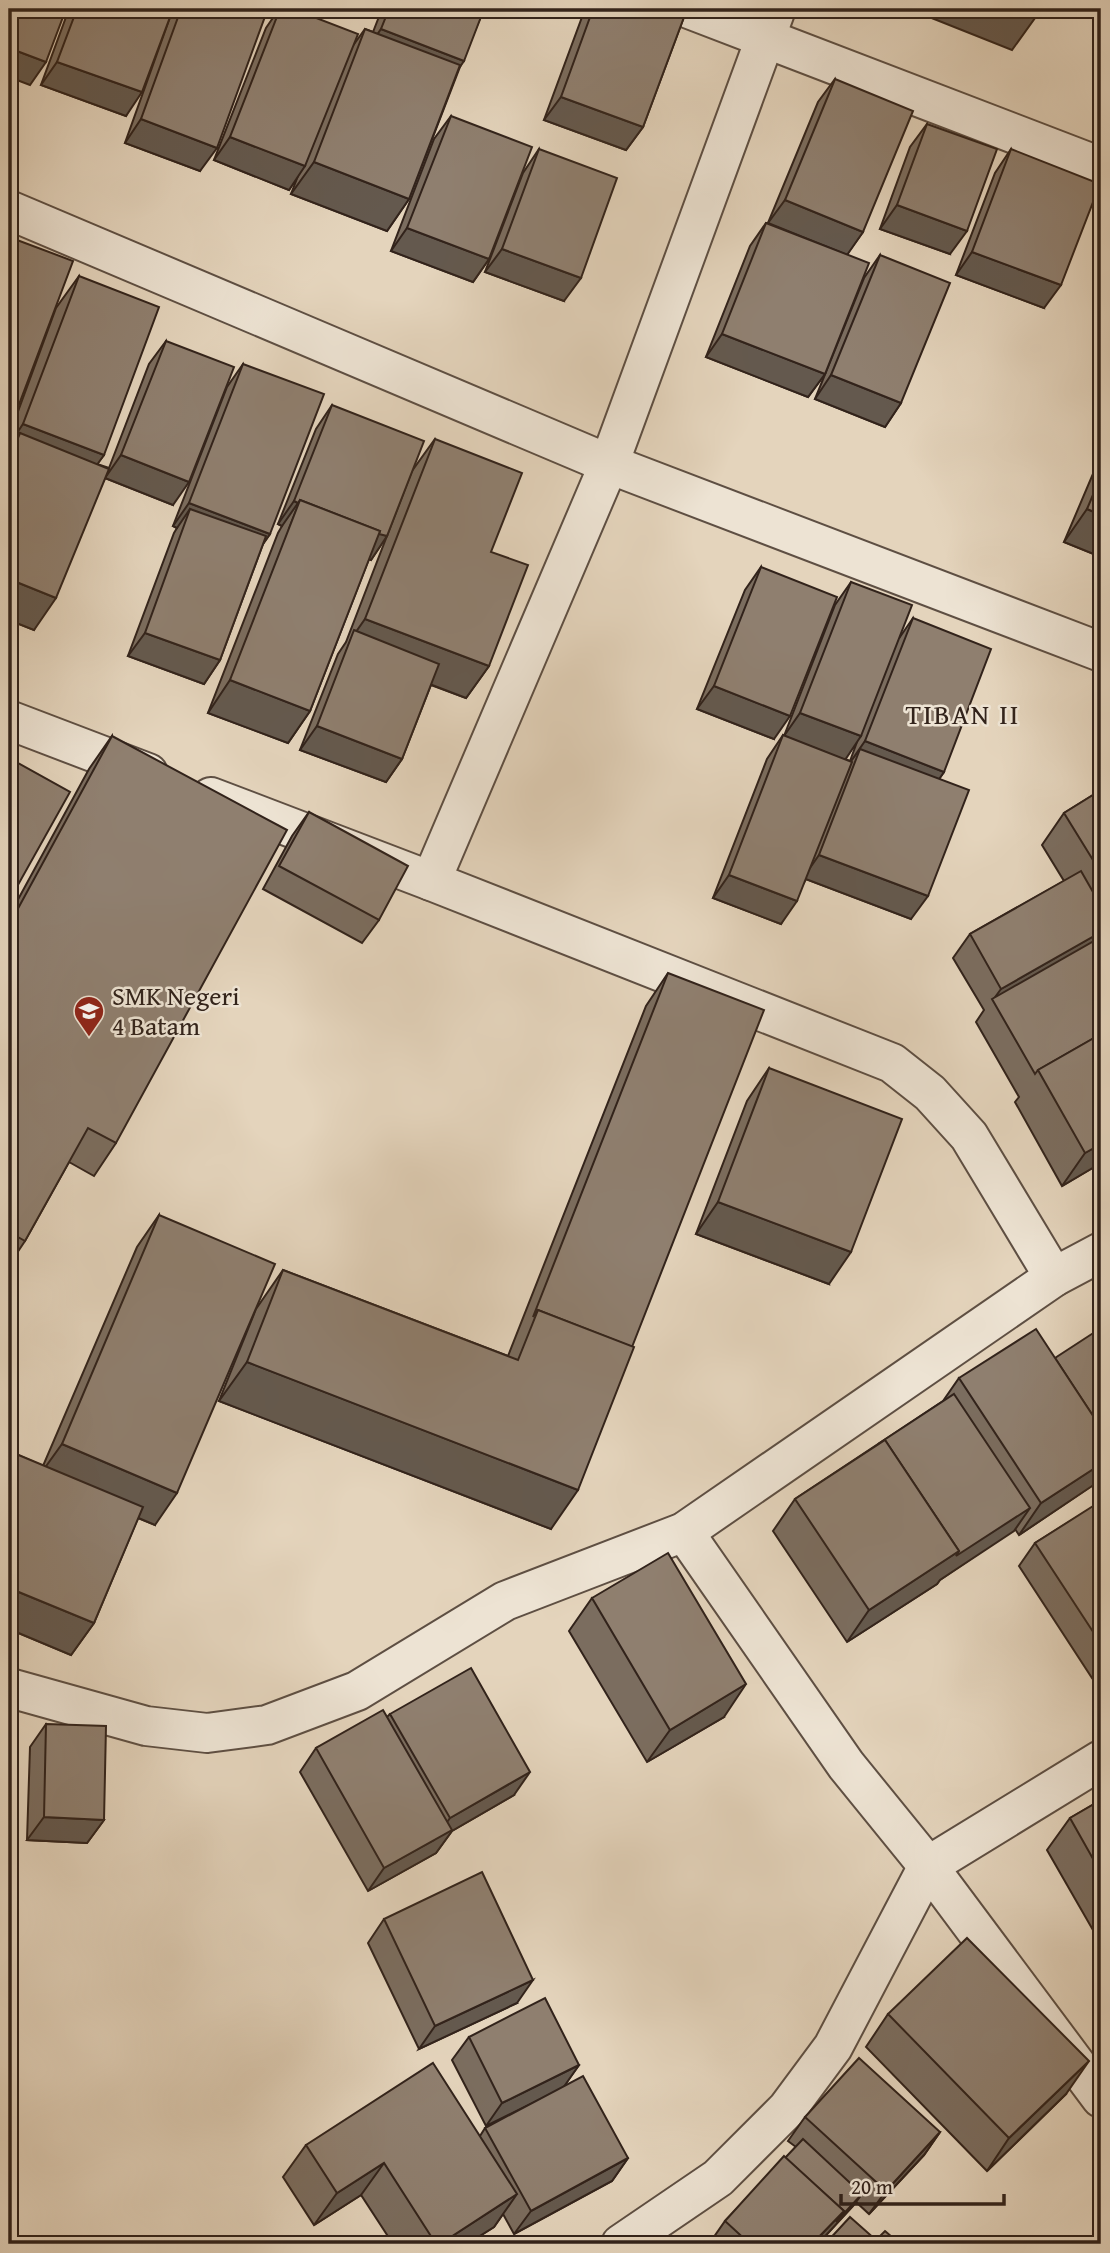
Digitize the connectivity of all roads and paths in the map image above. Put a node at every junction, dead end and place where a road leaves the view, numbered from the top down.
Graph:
1 (689, 9) edge
2 (770, 24) edge
3 (1101, 167) edge
4 (9, 209) edge
5 (609, 464) junction
6 (1101, 652) edge
7 (9, 720) edge
8 (431, 881) junction
9 (1101, 1252) edge
10 (1054, 1277) junction
11 (684, 1532) junction
12 (10, 1688) edge
13 (1101, 1760) edge
14 (928, 1866) junction
15 (1101, 2098) edge
16 (621, 2244) edge

1 - 2 street
2 - 3 street
2 - 5 street
4 - 5 street
5 - 6 street
5 - 8 street
7 - 8 street
8 - 10 street
9 - 10 street
10 - 11 street
11 - 12 street
11 - 14 street
13 - 14 street
14 - 15 street
14 - 16 street

